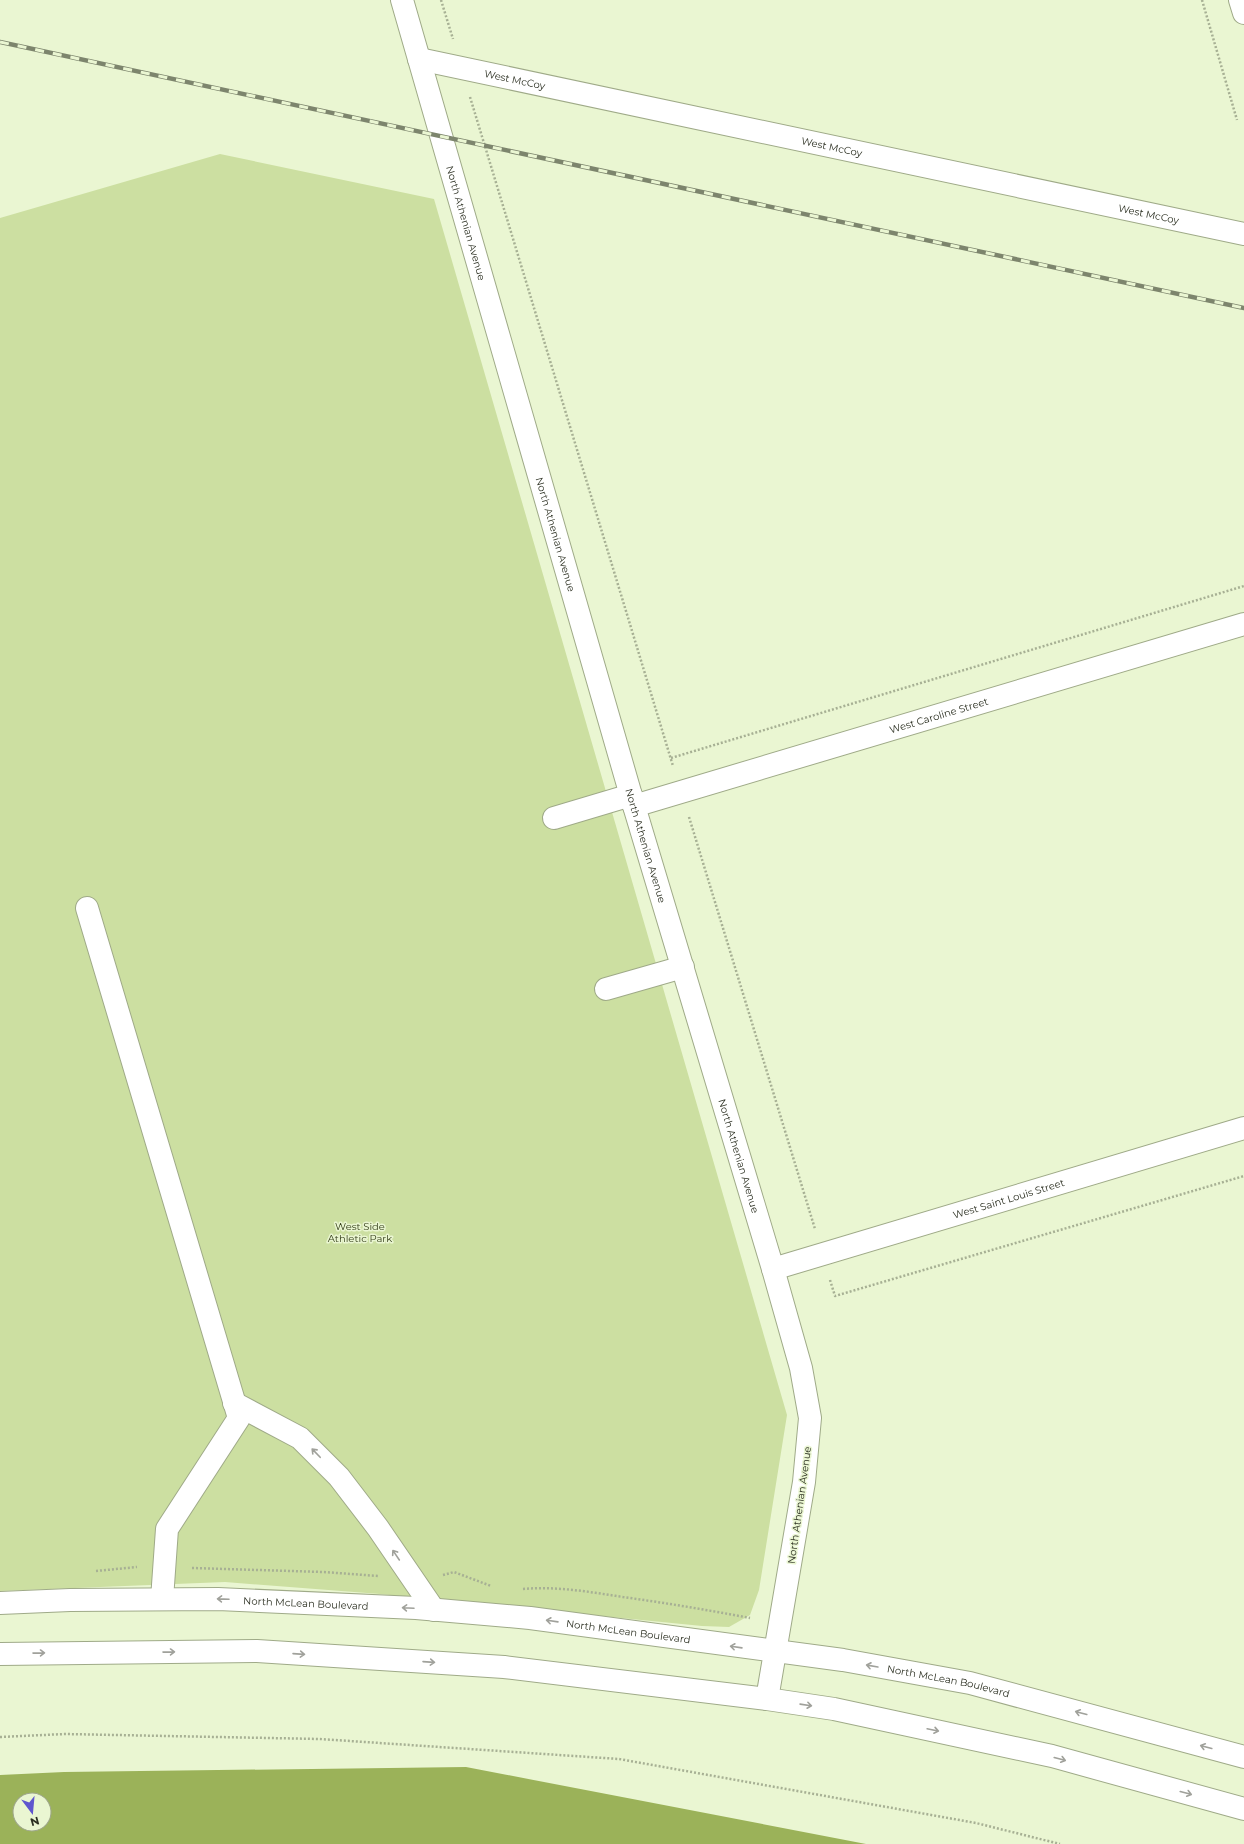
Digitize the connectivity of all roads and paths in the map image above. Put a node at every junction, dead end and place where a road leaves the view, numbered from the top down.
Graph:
1 (402, 0) edge
2 (1202, 0) edge
3 (1240, 0) edge
4 (1244, 13) edge
5 (419, 59) junction
6 (1237, 120) dead end
7 (1244, 234) edge
8 (1244, 586) edge
9 (1244, 624) edge
10 (671, 758) dead end
11 (633, 801) junction
12 (554, 818) dead end
13 (87, 908) dead end
14 (683, 968) junction
15 (606, 989) dead end
16 (1244, 1128) edge
17 (773, 1269) junction
18 (234, 1403) junction
19 (162, 1599) junction
20 (0, 1603) edge
21 (434, 1610) junction
22 (775, 1652) junction
23 (0, 1654) edge
24 (767, 1699) junction
25 (0, 1737) edge
26 (1244, 1757) edge
27 (1244, 1809) edge
28 (1060, 1844) edge

1 - 5 street, North Athenian Avenue
2 - 6 path
3 - 4 street
5 - 7 street, West McCoy
5 - 11 street, North Athenian Avenue
8 - 10 path
9 - 11 street, West Caroline Street
11 - 12 street, West Caroline Street
11 - 14 street, North Athenian Avenue
13 - 18 street
14 - 15 street
14 - 17 street, North Athenian Avenue
16 - 17 street, West Saint Louis Street
17 - 22 street, North Athenian Avenue
18 - 19 street
21 -> 18 street
19 - 20 street, North McLean Boulevard
21 -> 19 street, North McLean Boulevard
22 -> 21 street, North McLean Boulevard
22 - 24 street, North Athenian Avenue
26 -> 22 street, North McLean Boulevard
23 -> 24 street
24 -> 27 street
25 - 28 path

